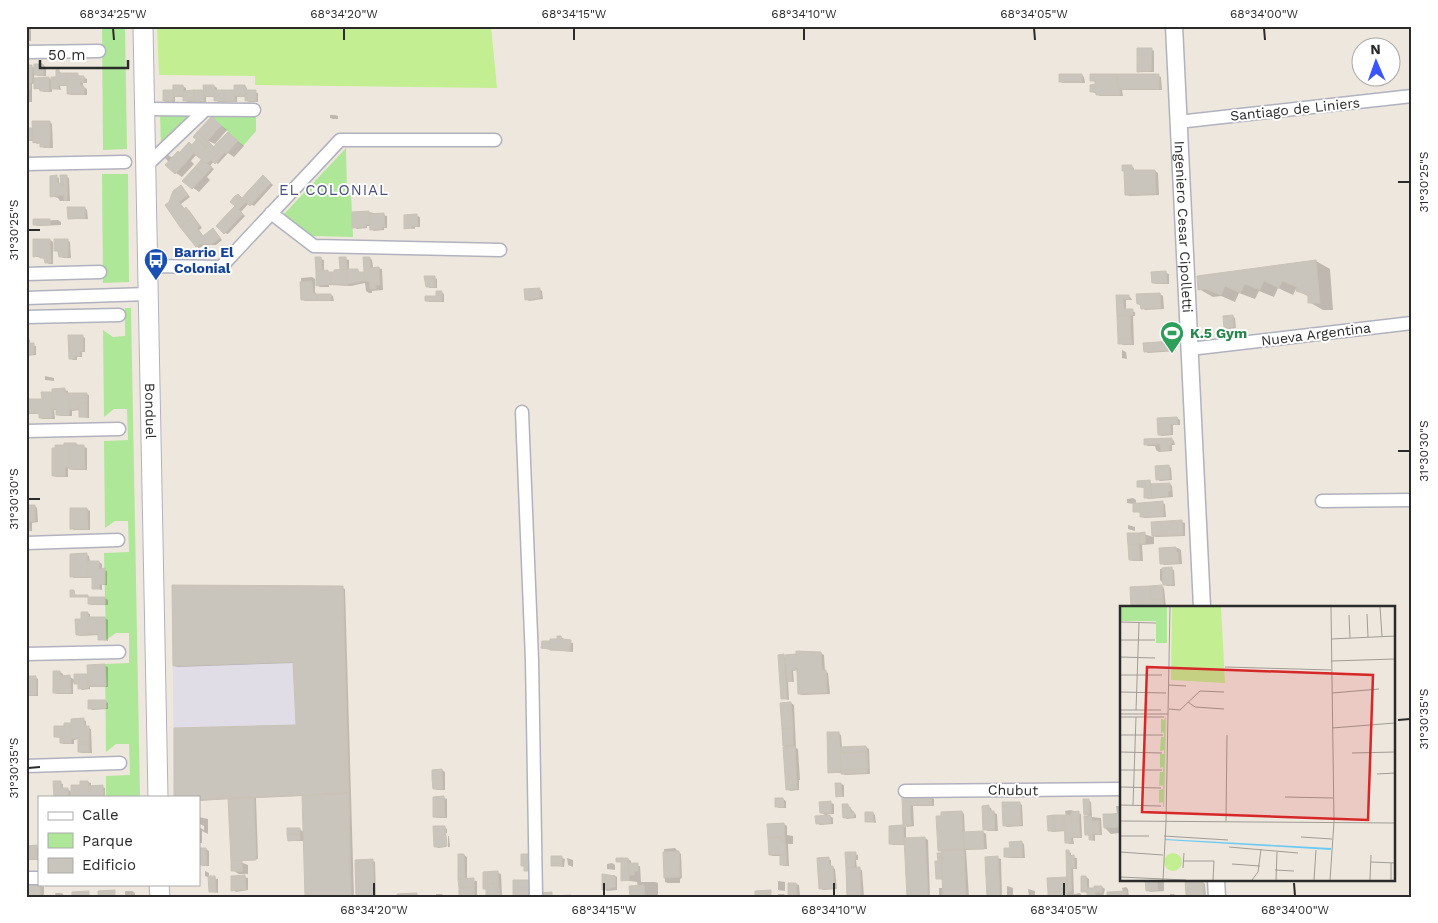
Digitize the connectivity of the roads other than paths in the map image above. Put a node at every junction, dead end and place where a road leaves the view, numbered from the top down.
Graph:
1 (143, 26) edge
2 (1174, 26) edge
3 (99, 50) dead end
4 (26, 52) edge
5 (1412, 96) edge
6 (145, 110) junction
7 (205, 110) junction
8 (254, 110) dead end
9 (1178, 122) junction
10 (495, 140) dead end
11 (125, 162) dead end
12 (26, 164) edge
13 (146, 166) junction
14 (271, 213) junction
15 (500, 250) dead end
16 (148, 266) junction
17 (100, 272) dead end
18 (26, 274) edge
19 (148, 294) junction
20 (26, 298) edge
21 (119, 315) dead end
22 (26, 317) edge
23 (1412, 323) edge
24 (1190, 349) junction
25 (522, 412) dead end
26 (118, 429) dead end
27 (26, 431) edge
28 (1322, 500) dead end
29 (1412, 500) edge
30 (118, 540) dead end
31 (26, 543) edge
32 (1202, 606) edge
33 (118, 652) dead end
34 (26, 654) edge
35 (120, 763) dead end
36 (26, 766) edge
37 (1120, 789) edge
38 (905, 791) dead end
39 (158, 796) edge
40 (1216, 880) edge
41 (536, 897) edge
42 (1217, 897) edge

1 - 6 main road, Bonduel
2 - 9 street, Ingeniero Cesar Cipolletti
3 - 4 street
5 - 9 street, Santiago de Liniers
6 - 7 street
6 - 13 main road, Bonduel
7 - 8 street
7 - 13 street
9 - 24 street, Ingeniero Cesar Cipolletti
10 - 14 street
11 - 12 street
13 - 16 main road, Bonduel
14 - 15 street
14 - 16 street
16 - 19 main road, Bonduel
17 - 18 street
19 - 20 street
19 - 39 main road, Bonduel
21 - 22 street
23 - 24 street, Nueva Argentina
24 - 32 street, Ingeniero Cesar Cipolletti
25 - 41 street
26 - 27 street
28 - 29 street
30 - 31 street
33 - 34 street
35 - 36 street
37 - 38 street, Chubut
40 - 42 street

